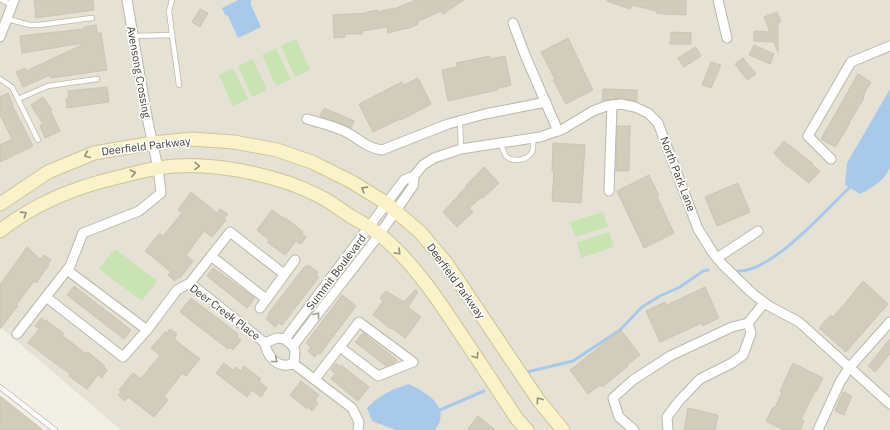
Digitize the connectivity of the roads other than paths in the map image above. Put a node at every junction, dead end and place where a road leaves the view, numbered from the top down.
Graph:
1 (2, 0) edge
2 (127, 0) edge
3 (172, 0) edge
4 (718, 0) edge
5 (13, 2) edge
6 (92, 18) dead end
7 (7, 19) junction
8 (514, 24) dead end
9 (172, 35) junction
10 (0, 36) edge
11 (132, 36) junction
12 (727, 38) dead end
13 (890, 46) edge
14 (0, 79) edge
15 (97, 79) dead end
16 (178, 85) dead end
17 (18, 99) junction
18 (546, 102) junction
19 (612, 105) junction
20 (307, 119) dead end
21 (460, 121) junction
22 (558, 130) junction
23 (533, 138) junction
24 (38, 140) dead end
25 (153, 143) junction
26 (500, 144) junction
27 (461, 149) junction
28 (831, 159) dead end
29 (158, 168) junction
30 (609, 191) dead end
31 (0, 204) edge
32 (391, 207) junction
33 (0, 231) edge
34 (374, 231) junction
35 (758, 231) dead end
36 (211, 256) junction
37 (717, 258) junction
38 (295, 260) dead end
39 (67, 270) junction
40 (284, 274) junction
41 (190, 283) junction
42 (46, 297) junction
43 (266, 299) junction
44 (764, 302) junction
45 (260, 308) dead end
46 (890, 322) edge
47 (748, 323) junction
48 (147, 330) junction
49 (17, 334) dead end
50 (285, 340) junction
51 (265, 343) junction
52 (293, 346) junction
53 (340, 347) junction
54 (294, 364) junction
55 (849, 368) junction
56 (315, 379) junction
57 (0, 387) edge
58 (890, 404) edge
59 (56, 430) edge
60 (358, 430) edge
61 (527, 430) edge
62 (562, 430) edge
63 (634, 430) edge
64 (668, 430) edge
65 (818, 430) edge

1 - 5 lane
2 - 11 street, Avensong Crossing
3 - 9 lane
4 - 12 street
5 - 7 street
6 - 7 lane
7 - 10 street
8 - 18 street
9 - 11 lane
9 - 16 lane
11 - 25 street, Avensong Crossing
13 - 28 street
14 - 17 lane
15 - 17 lane
17 - 24 lane
18 - 21 street
18 - 22 street
19 - 22 street, North Park Lane
19 - 30 street
19 - 37 street, North Park Lane
20 - 21 street
21 - 27 lane
22 - 23 street, North Park Lane
23 - 26 street, North Park Lane
23 - 26 lane
25 - 29 street
25 -> 31 main road, Deerfield Parkway
32 -> 25 main road, Deerfield Parkway
26 - 27 street, North Park Lane
27 - 32 street, North Park Lane
33 -> 29 main road, Deerfield Parkway
29 -> 34 main road, Deerfield Parkway
29 - 39 street
32 - 34 street, Summit Boulevard
32 - 34 street, Summit Boulevard
62 -> 32 main road, Deerfield Parkway
34 - 50 street, Summit Boulevard
52 -> 34 street, Summit Boulevard
34 -> 61 main road, Deerfield Parkway
35 - 37 street
36 - 40 street
36 - 41 street
36 - 43 street
37 - 44 street, North Park Lane
38 - 40 street
39 - 42 street
39 - 48 street
40 - 43 street
41 - 48 street, Deer Creek Place
41 - 51 street, Deer Creek Place
42 - 48 street, Deer Creek Place
42 - 49 street
43 - 45 street
44 - 47 street
44 - 55 street, North Park Lane
46 - 55 street
47 - 63 street
47 - 64 street
50 - 51 street, Deer Creek Place
50 - 52 street
51 -> 54 street, Deer Creek Place
52 - 54 street
53 - 53 street
53 - 56 street
54 - 56 street, Deer Creek Place
55 - 58 street, North Park Lane
55 - 65 street
56 - 60 street, Deer Creek Place
57 - 59 lane

